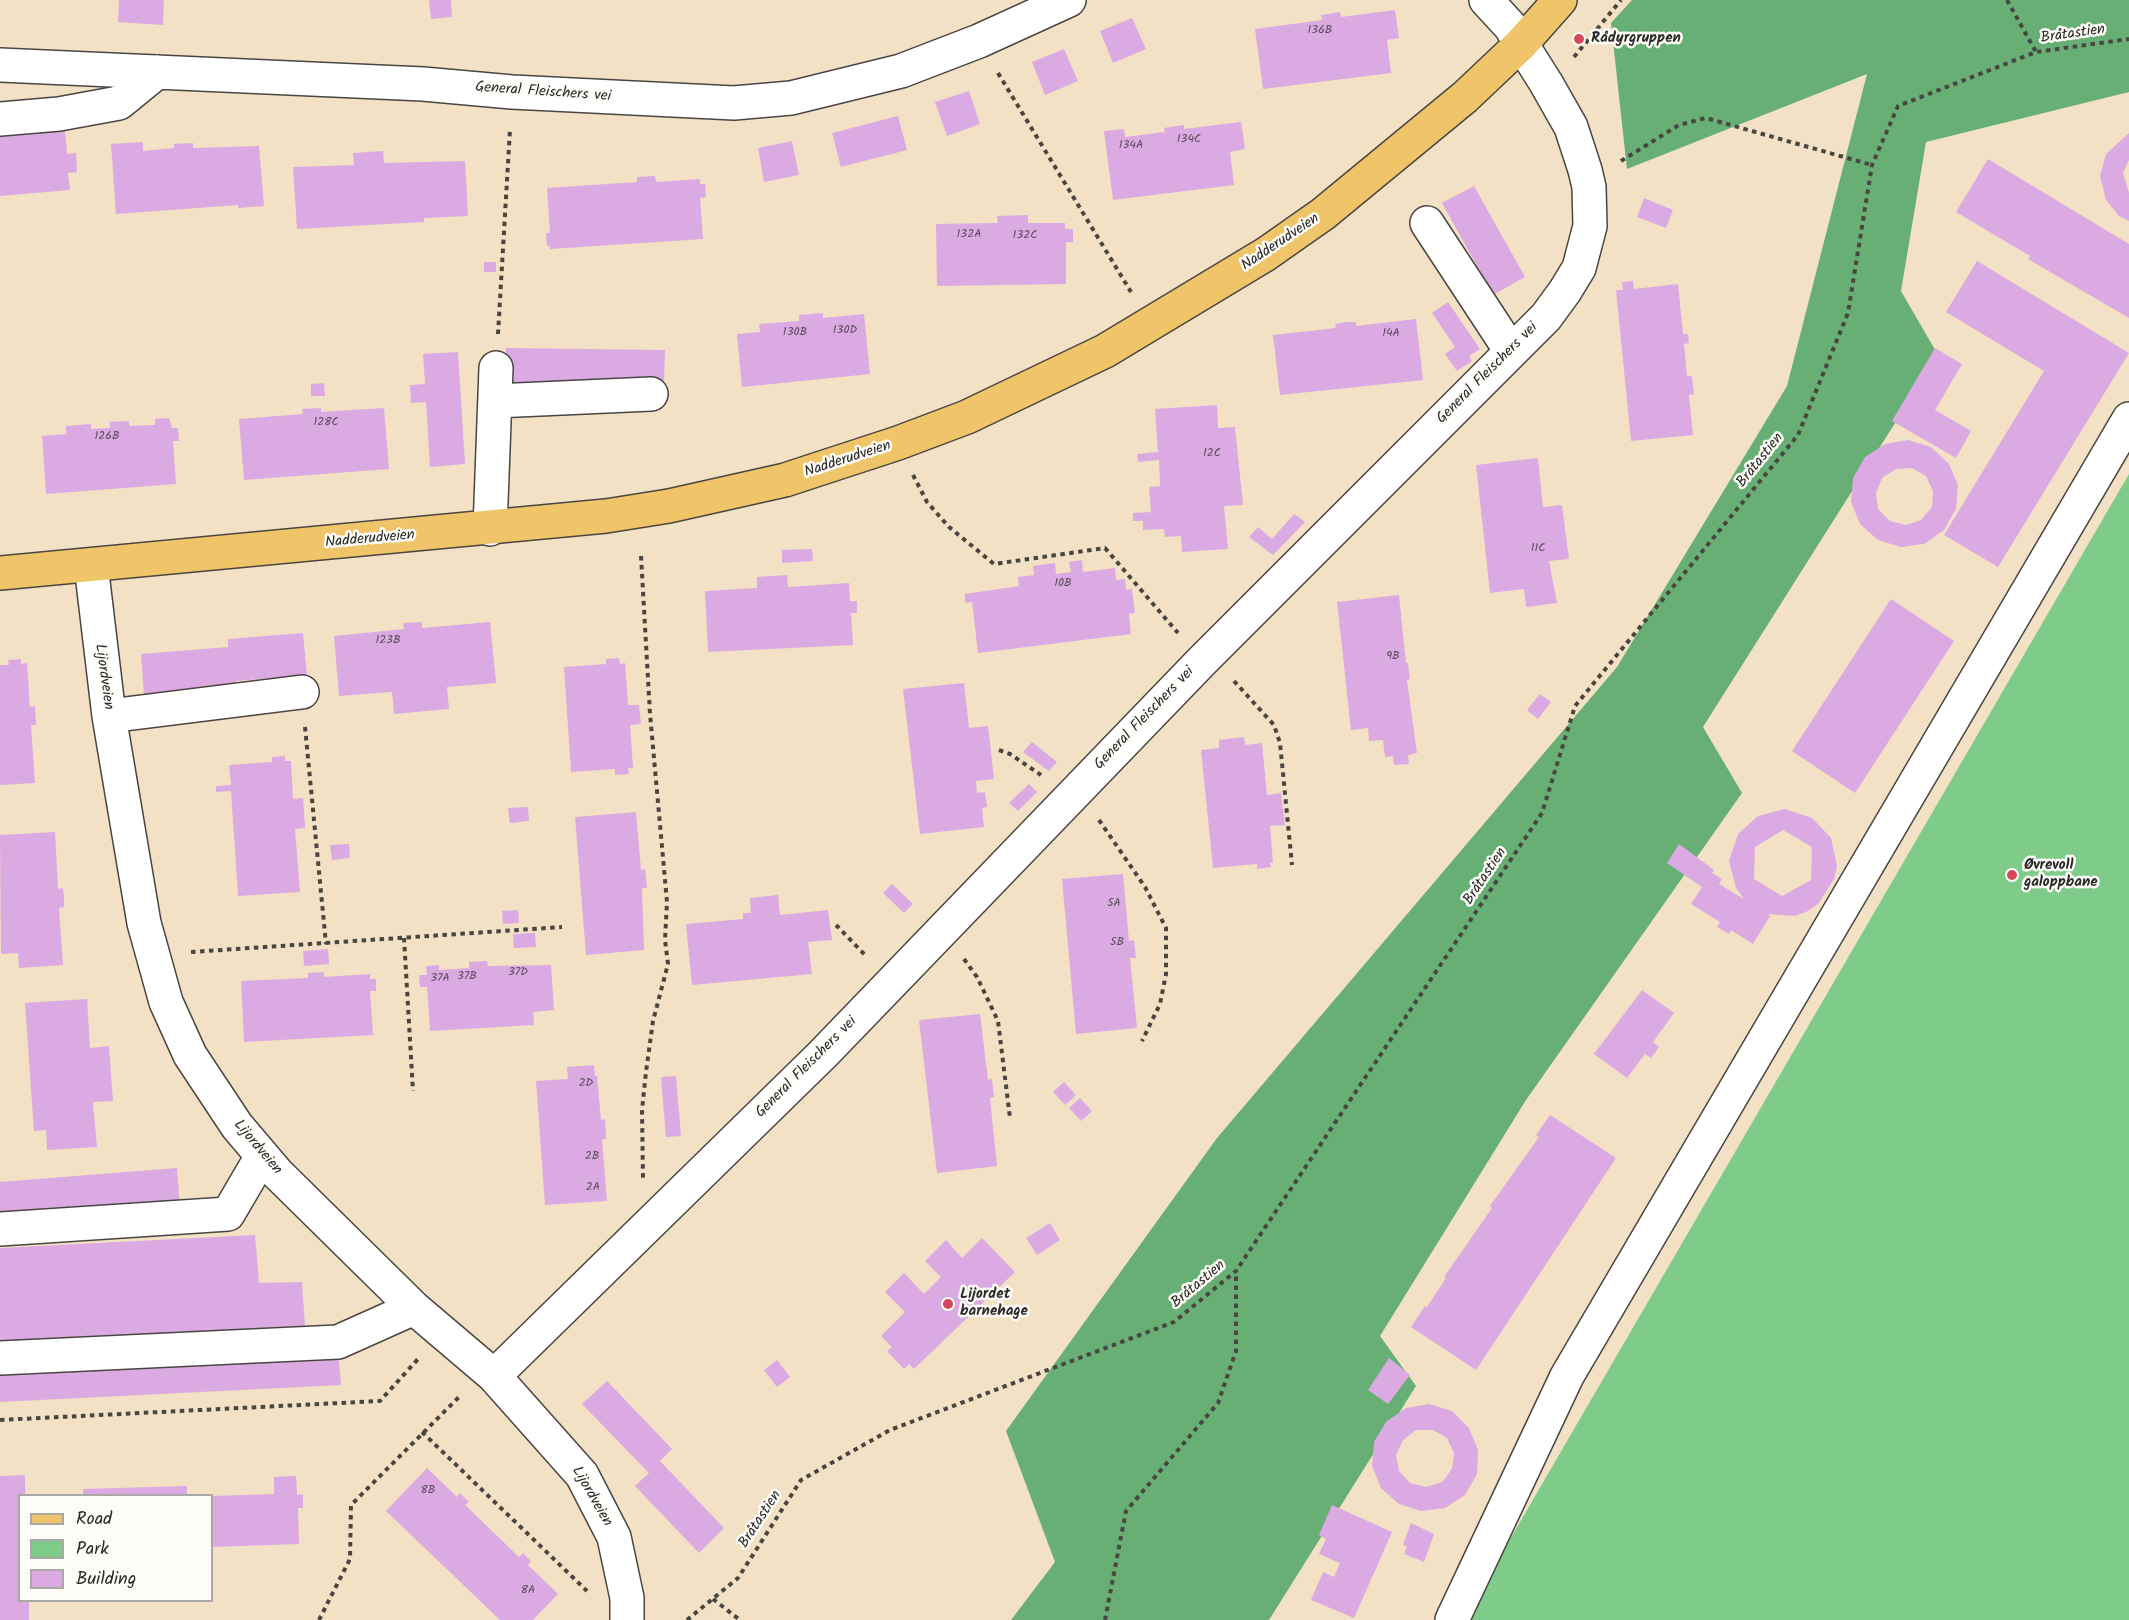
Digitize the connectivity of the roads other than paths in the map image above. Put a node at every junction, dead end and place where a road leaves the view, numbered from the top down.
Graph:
1 (1069, 0) edge
2 (1486, 0) edge
3 (1560, 0) edge
4 (1521, 44) junction
5 (0, 65) edge
6 (157, 72) junction
7 (0, 119) edge
8 (1427, 223) dead end
9 (1511, 351) junction
10 (496, 368) road end
11 (651, 394) dead end
12 (495, 401) junction
13 (2129, 419) edge
14 (490, 529) junction
15 (91, 566) junction
16 (0, 573) edge
17 (303, 706) road end
18 (109, 716) junction
19 (262, 1156) junction
20 (0, 1229) edge
21 (414, 1308) junction
22 (0, 1358) edge
23 (494, 1376) junction
24 (627, 1620) edge
25 (1452, 1620) edge

1 - 6 street, General Fleischers vei
2 - 4 street, General Fleischers vei
3 - 4 main road, Nadderudveien
4 - 9 street, General Fleischers vei
4 - 14 main road, Nadderudveien
5 - 6 street, General Fleischers vei
6 - 7 street
8 - 9 street
9 - 23 street, General Fleischers vei
10 - 12 street
11 - 12 street
12 - 14 street
13 - 25 street
14 - 15 main road, Nadderudveien
15 - 16 main road, Nadderudveien
15 - 18 street, Lijordveien
17 - 18 street
18 - 19 street, Lijordveien
19 - 20 street
19 - 21 street, Lijordveien
21 - 22 street
21 - 23 street, Lijordveien
23 - 24 street, Lijordveien

